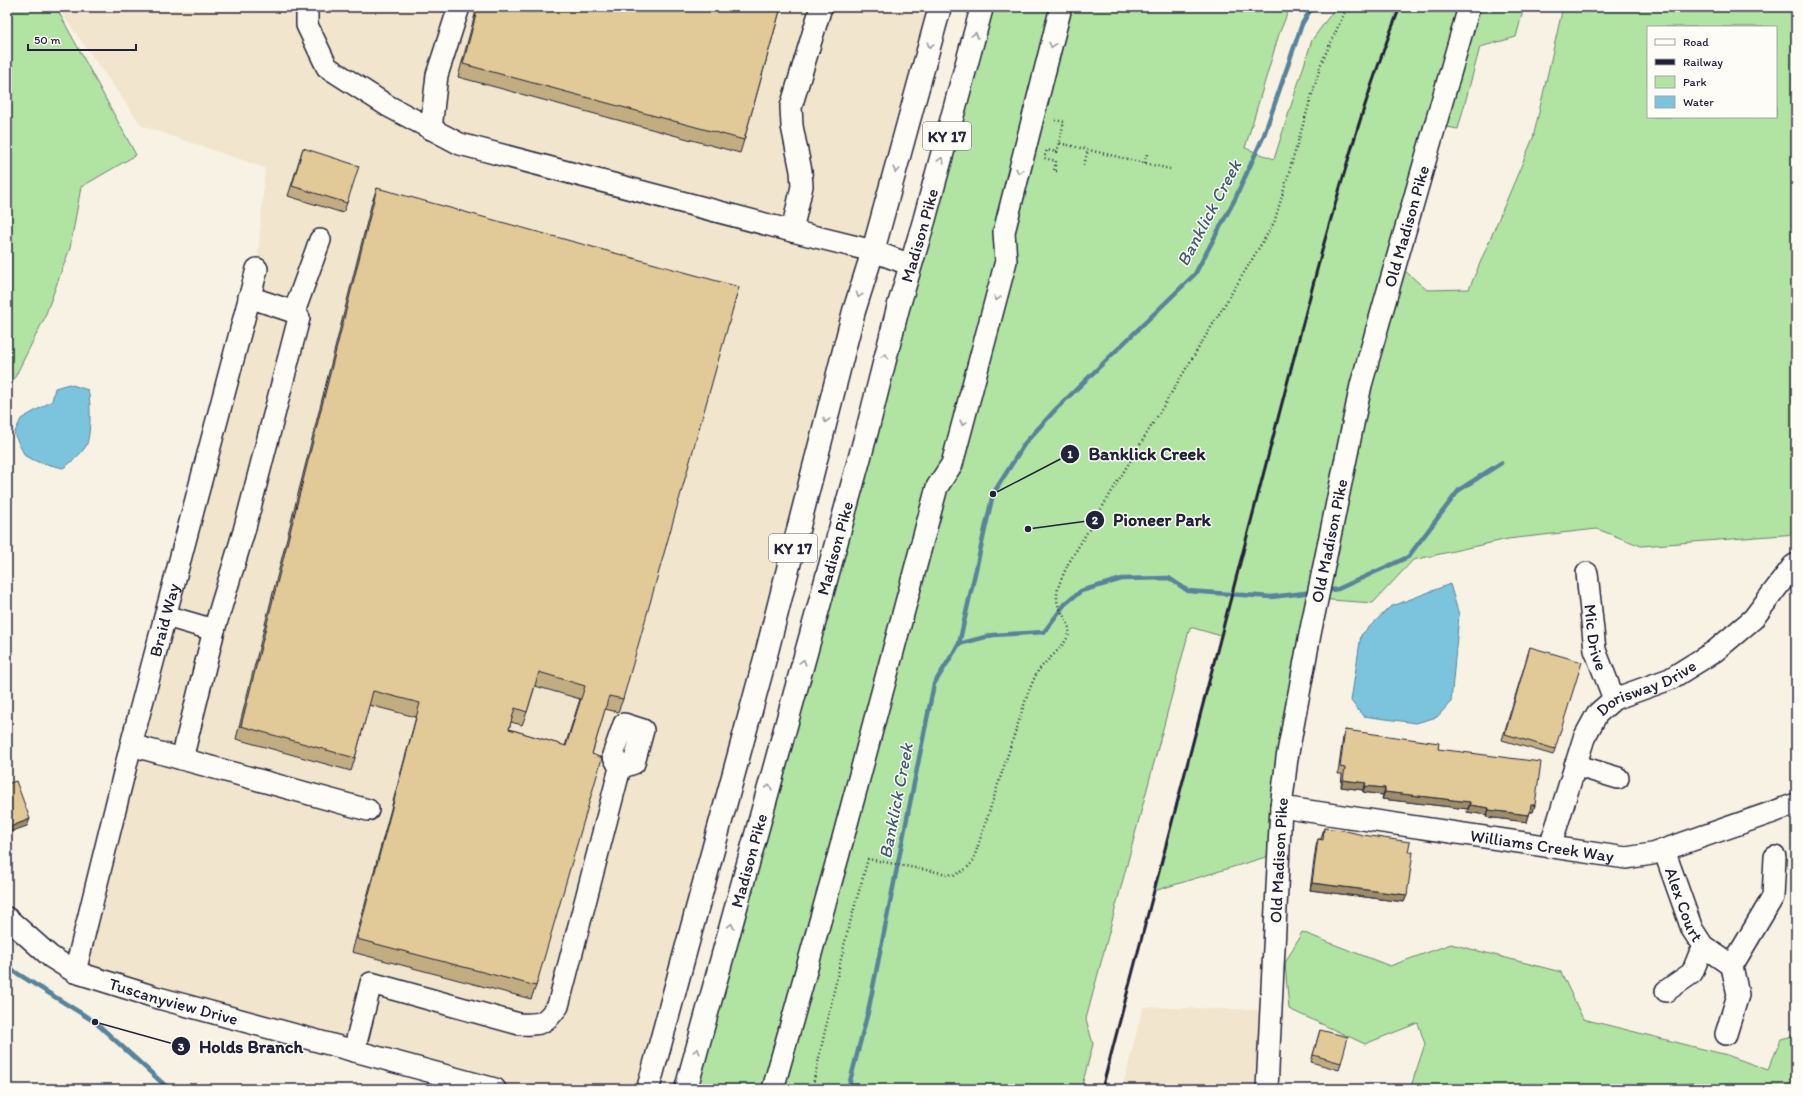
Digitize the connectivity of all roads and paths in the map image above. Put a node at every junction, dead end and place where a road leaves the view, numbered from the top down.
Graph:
1 (308, 7) edge
2 (459, 7) edge
3 (821, 7) edge
4 (940, 7) edge
5 (982, 7) edge
6 (1061, 7) edge
7 (1347, 7) edge
8 (1469, 7) edge
9 (1055, 120) dead end
10 (431, 129) junction
11 (1059, 143) junction
12 (1088, 150) junction
13 (1147, 154) dead end
14 (1145, 163) junction
15 (1084, 165) dead end
16 (1170, 169) dead end
17 (1058, 172) dead end
18 (792, 231) junction
19 (320, 240) dead end
20 (873, 251) junction
21 (911, 265) junction
22 (257, 270) dead end
23 (249, 297) junction
24 (294, 312) junction
25 (1796, 564) edge
26 (1588, 573) dead end
27 (166, 616) junction
28 (214, 630) junction
29 (1614, 699) junction
30 (131, 745) junction
31 (182, 759) junction
32 (1575, 765) junction
33 (620, 768) dead end
34 (1618, 778) dead end
35 (1796, 804) edge
36 (1281, 807) junction
37 (368, 810) dead end
38 (1550, 847) junction
39 (1664, 850) junction
40 (1776, 857) dead end
41 (7, 918) edge
42 (1703, 946) junction
43 (1732, 966) junction
44 (75, 972) junction
45 (1666, 991) dead end
46 (1726, 1034) dead end
47 (354, 1051) junction
48 (495, 1089) edge
49 (648, 1089) edge
50 (686, 1089) edge
51 (773, 1089) edge
52 (812, 1089) edge
53 (1267, 1089) edge

1 - 10 street
2 - 10 street
3 - 18 street
4 -> 20 main road, KY 17
21 -> 5 main road, Madison Pike / KY 17
6 -> 51 street
7 - 52 path
8 - 36 street, Old Madison Pike
9 - 11 path
10 - 18 street
11 - 12 path
11 - 17 path
12 - 14 path
12 - 15 path
13 - 14 path
14 - 16 path
18 - 20 street
19 - 24 street
20 - 21 street
20 -> 49 main road, KY 17
50 -> 21 main road, Madison Pike / KY 17
22 - 23 street, Braid Way
23 - 24 street
23 - 27 street, Braid Way
24 - 28 street
25 - 29 street, Dorisway Drive
26 - 29 street, Mic Drive
27 - 28 street
27 - 30 street, Braid Way
28 - 31 street
29 - 32 street, Dorisway Drive
30 - 31 street
30 - 44 street, Braid Way
31 - 37 street
32 - 34 street
32 - 38 street, Dorisway Drive
33 - 47 street
35 - 39 street, Williams Creek Way
36 - 38 street, Williams Creek Way
36 - 53 street, Old Madison Pike
38 - 39 street, Williams Creek Way
39 - 42 street, Alex Court
40 - 43 street
41 - 44 street, Tuscanyview Drive
42 - 43 street, Alex Court
42 - 45 street
43 - 46 street
44 - 47 street, Tuscanyview Drive
47 - 48 street, Tuscanyview Drive

